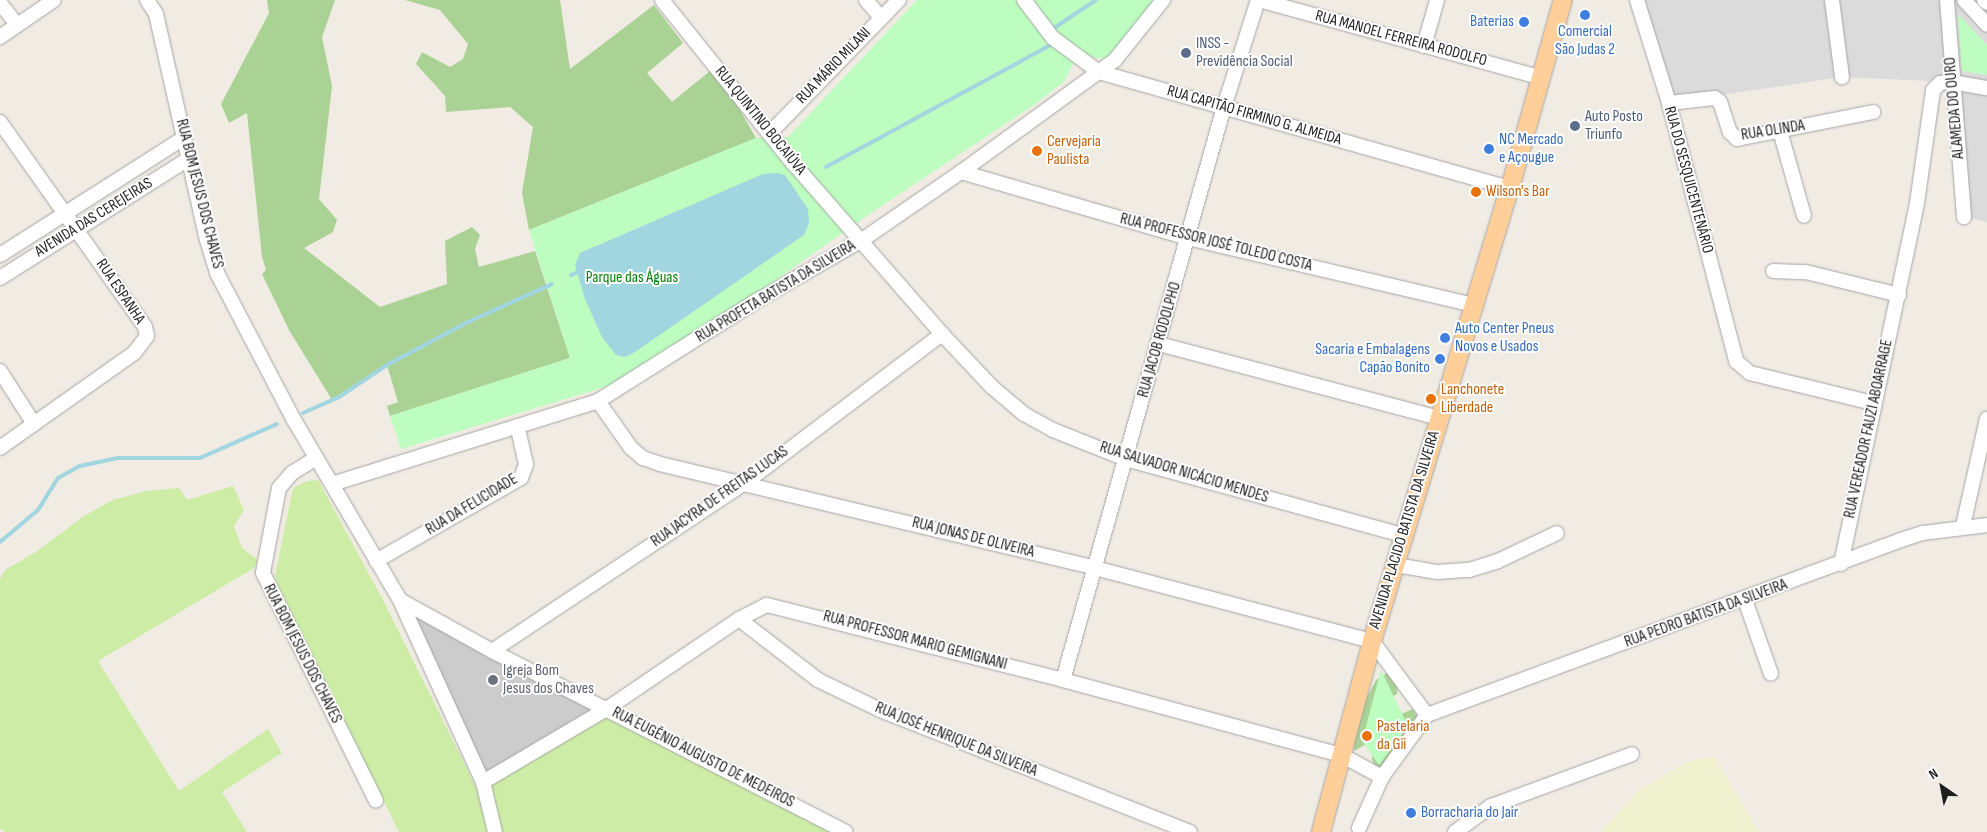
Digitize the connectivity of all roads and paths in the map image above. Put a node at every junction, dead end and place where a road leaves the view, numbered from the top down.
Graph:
1 (54, 0) edge
2 (147, 0) edge
3 (662, 0) edge
4 (866, 0) edge
5 (899, 0) edge
6 (1024, 0) edge
7 (1163, 0) edge
8 (1259, 0) edge
9 (1437, 0) edge
10 (1563, 0) edge
11 (1637, 0) edge
12 (1832, 0) edge
13 (1947, 0) edge
14 (1964, 0) edge
15 (1984, 0) edge
16 (0, 3) edge
17 (1987, 3) edge
18 (881, 18) junction
19 (18, 24) junction
20 (1987, 25) edge
21 (0, 37) edge
22 (1424, 46) junction
23 (1099, 72) junction
24 (1842, 77) dead end
25 (1542, 78) junction
26 (1952, 82) junction
27 (1987, 88) edge
28 (1668, 103) junction
29 (1224, 107) junction
30 (1873, 112) dead end
31 (0, 122) edge
32 (1780, 132) junction
33 (770, 133) junction
34 (184, 138) junction
35 (188, 159) junction
36 (961, 172) junction
37 (1510, 188) junction
38 (66, 214) junction
39 (1804, 216) dead end
40 (1964, 216) dead end
41 (76, 228) junction
42 (1188, 238) junction
43 (862, 240) junction
44 (0, 255) edge
45 (1773, 271) dead end
46 (0, 278) edge
47 (1899, 295) junction
48 (1473, 305) junction
49 (942, 334) junction
50 (1159, 344) junction
51 (0, 371) edge
52 (598, 402) junction
53 (1873, 403) junction
54 (1439, 418) junction
55 (1987, 419) edge
56 (34, 424) junction
57 (517, 426) junction
58 (0, 448) edge
59 (316, 458) junction
60 (1126, 460) junction
61 (745, 483) junction
62 (332, 484) junction
63 (1987, 525) edge
64 (1962, 526) junction
65 (1557, 533) dead end
66 (1405, 536) junction
67 (376, 561) junction
68 (1842, 564) junction
69 (1396, 566) junction
70 (1095, 568) junction
71 (400, 600) junction
72 (1745, 600) junction
73 (739, 619) junction
74 (1372, 641) junction
75 (492, 651) junction
76 (1771, 674) dead end
77 (1063, 680) junction
78 (608, 708) junction
79 (1427, 715) junction
80 (1632, 754) dead end
81 (1342, 755) junction
82 (1382, 777) junction
83 (483, 782) junction
84 (376, 801) dead end
85 (1358, 831) edge
86 (495, 832) edge
87 (845, 832) edge
88 (1190, 832) edge
89 (1321, 832) edge
90 (1455, 832) edge

1 - 19 street
2 - 34 street, RUA BOM JESUS DOS CHAVES
3 - 33 street, RUA QUINTINO BOCAIÚVA
4 - 18 street
5 - 18 street, RUA MÁRIO MILANI
6 - 23 street, RUA CAPITÃO FIRMINO G. ALMEIDA
7 - 23 street, RUA PROFETA BATISTA DA SILVEIRA
8 - 22 street, RUA MANOEL FERREIRA RODOLFO
8 - 29 street, RUA JACOB RODOLPHO
9 - 22 street
10 - 25 main road, AVENIDA PLACIDO BATISTA DA SILVEIRA
11 - 28 street, RUA DO SESQUICENTENÁRIO
12 - 24 street
13 - 26 street, ALAMEDA DO OURO
14 - 20 street
15 - 17 street
16 - 19 street
18 - 33 street, RUA MÁRIO MILANI
19 - 21 street
22 - 25 street, RUA MANOEL FERREIRA RODOLFO
23 - 29 street, RUA CAPITÃO FIRMINO G. ALMEIDA
23 - 36 street, RUA PROFETA BATISTA DA SILVEIRA
25 - 37 main road, AVENIDA PLACIDO BATISTA DA SILVEIRA
26 - 27 street
26 - 40 street, ALAMEDA DO OURO
26 - 47 street, RUA VEREADOR FAUZI ABOARRAGE
28 - 32 street, RUA OLINDA
28 - 53 street, RUA DO SESQUICENTENÁRIO
29 - 37 street, RUA CAPITÃO FIRMINO G. ALMEIDA
29 - 42 street, RUA JACOB RODOLPHO
30 - 32 street, RUA OLINDA
31 - 38 street, RUA ESPANHA
32 - 39 street
33 - 43 street, RUA QUINTINO BOCAIÚVA
34 - 35 street, RUA BOM JESUS DOS CHAVES
34 - 38 street, AVENIDA DAS CEREJEIRAS
35 - 41 street, AVENIDA DAS CEREJEIRAS
35 - 59 street, RUA BOM JESUS DOS CHAVES
36 - 42 street, RUA PROFESSOR JOSÉ TOLEDO COSTA
36 - 43 street, RUA PROFETA BATISTA DA SILVEIRA
37 - 48 main road, AVENIDA PLACIDO BATISTA DA SILVEIRA
38 - 41 street, RUA ESPANHA
38 - 44 street, AVENIDA DAS CEREJEIRAS
41 - 46 street, AVENIDA DAS CEREJEIRAS
41 - 56 street, RUA ESPANHA
42 - 48 street, RUA PROFESSOR JOSÉ TOLEDO COSTA
42 - 50 street, RUA JACOB RODOLPHO
43 - 49 street, RUA SALVADOR NICÁCIO MENDES
43 - 52 street, RUA PROFETA BATISTA DA SILVEIRA
45 - 47 street
47 - 53 street, RUA VEREADOR FAUZI ABOARRAGE
48 - 54 main road, AVENIDA PLACIDO BATISTA DA SILVEIRA
49 - 60 street, RUA SALVADOR NICÁCIO MENDES
49 - 61 street, RUA JACYRA DE FREITAS LUCAS
50 - 54 street
50 - 60 street, RUA JACOB RODOLPHO
51 - 56 street
52 - 57 street, RUA PROFETA BATISTA DA SILVEIRA
52 - 61 street, RUA JONAS DE OLIVEIRA
53 - 68 street, RUA VEREADOR FAUZI ABOARRAGE
54 - 66 main road, AVENIDA PLACIDO BATISTA DA SILVEIRA
55 - 64 street
56 - 58 street, RUA ESPANHA
57 - 62 street, RUA PROFETA BATISTA DA SILVEIRA
57 - 67 street, RUA DA FELICIDADE
59 - 62 street, RUA BOM JESUS DOS CHAVES
59 - 84 street, RUA BOM JESUS DOS CHAVES
60 - 66 street, RUA SALVADOR NICÁCIO MENDES
60 - 70 street, RUA JACOB RODOLPHO
61 - 70 street, RUA JONAS DE OLIVEIRA
61 - 75 street, RUA JACYRA DE FREITAS LUCAS
62 - 67 street, RUA BOM JESUS DOS CHAVES
63 - 64 street, RUA PEDRO BATISTA DA SILVEIRA
64 - 68 street, RUA PEDRO BATISTA DA SILVEIRA
65 - 69 street
66 - 69 main road, AVENIDA PLACIDO BATISTA DA SILVEIRA
67 - 71 street, RUA BOM JESUS DOS CHAVES
68 - 72 street, RUA PEDRO BATISTA DA SILVEIRA
69 - 74 main road, AVENIDA PLACIDO BATISTA DA SILVEIRA
70 - 74 street, RUA JONAS DE OLIVEIRA
70 - 77 street, RUA JACOB RODOLPHO
71 - 75 street, RUA EUGÊNIO AUGUSTO DE MEDEIROS
71 - 83 street, RUA BOM JESUS DOS CHAVES
72 - 76 street
72 - 79 street, RUA PEDRO BATISTA DA SILVEIRA
73 - 77 street, RUA PROFESSOR MARIO GEMIGNANI
73 - 78 street, RUA PROFESSOR MARIO GEMIGNANI
73 - 88 street, RUA JOSÉ HENRIQUE DA SILVEIRA
74 - 79 street
74 - 81 main road, AVENIDA PLACIDO BATISTA DA SILVEIRA
75 - 78 street, RUA EUGÊNIO AUGUSTO DE MEDEIROS
77 - 81 street, RUA PROFESSOR MARIO GEMIGNANI
78 - 83 street, RUA PROFESSOR MARIO GEMIGNANI
78 - 87 street, RUA EUGÊNIO AUGUSTO DE MEDEIROS
79 - 82 street
80 - 90 street
81 - 82 street, RUA PROFESSOR MARIO GEMIGNANI
81 - 89 main road, AVENIDA PLACIDO BATISTA DA SILVEIRA
82 - 85 street
83 - 86 street, RUA BOM JESUS DOS CHAVES

